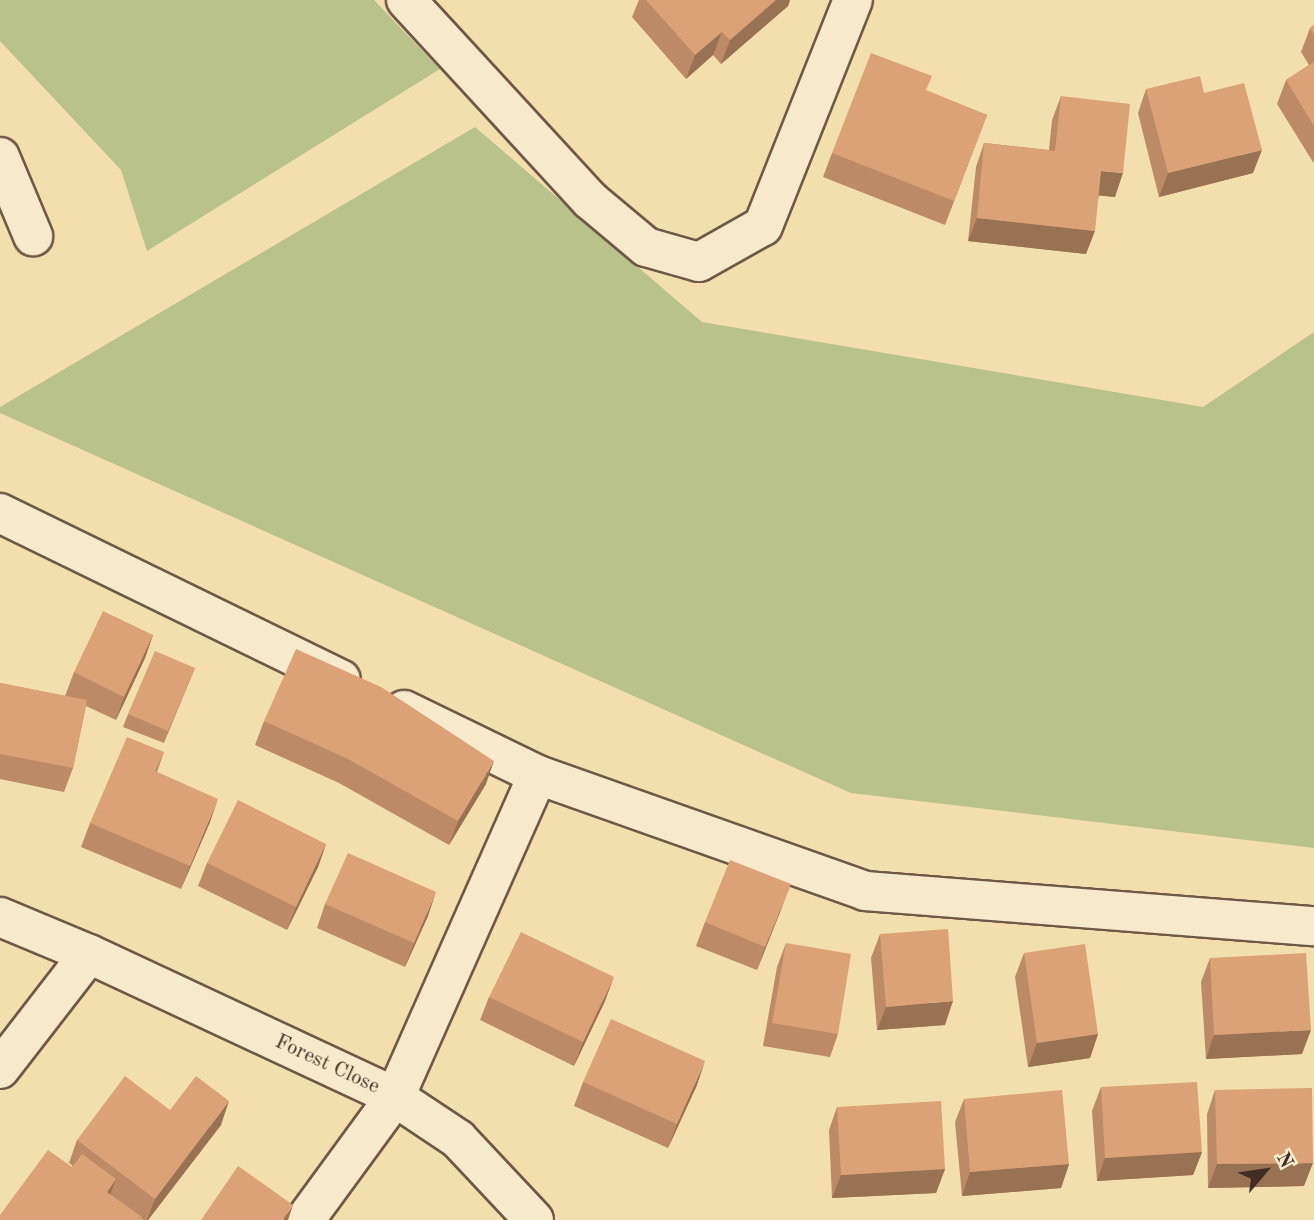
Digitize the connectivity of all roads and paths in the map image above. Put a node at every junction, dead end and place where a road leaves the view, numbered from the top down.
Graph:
1 (406, 0) edge
2 (853, 0) edge
3 (0, 158) edge
4 (33, 236) dead end
5 (0, 513) edge
6 (538, 775) junction
7 (0, 917) edge
8 (1314, 926) edge
9 (89, 954) junction
10 (0, 1069) edge
11 (395, 1097) junction
12 (304, 1220) edge
13 (534, 1220) edge

1 - 2 street
3 - 4 street
5 - 6 street
6 - 8 street
6 - 11 street
7 - 9 street, Forest Close
9 - 10 street
9 - 11 street, Forest Close
11 - 12 street
11 - 13 street, Forest Close

